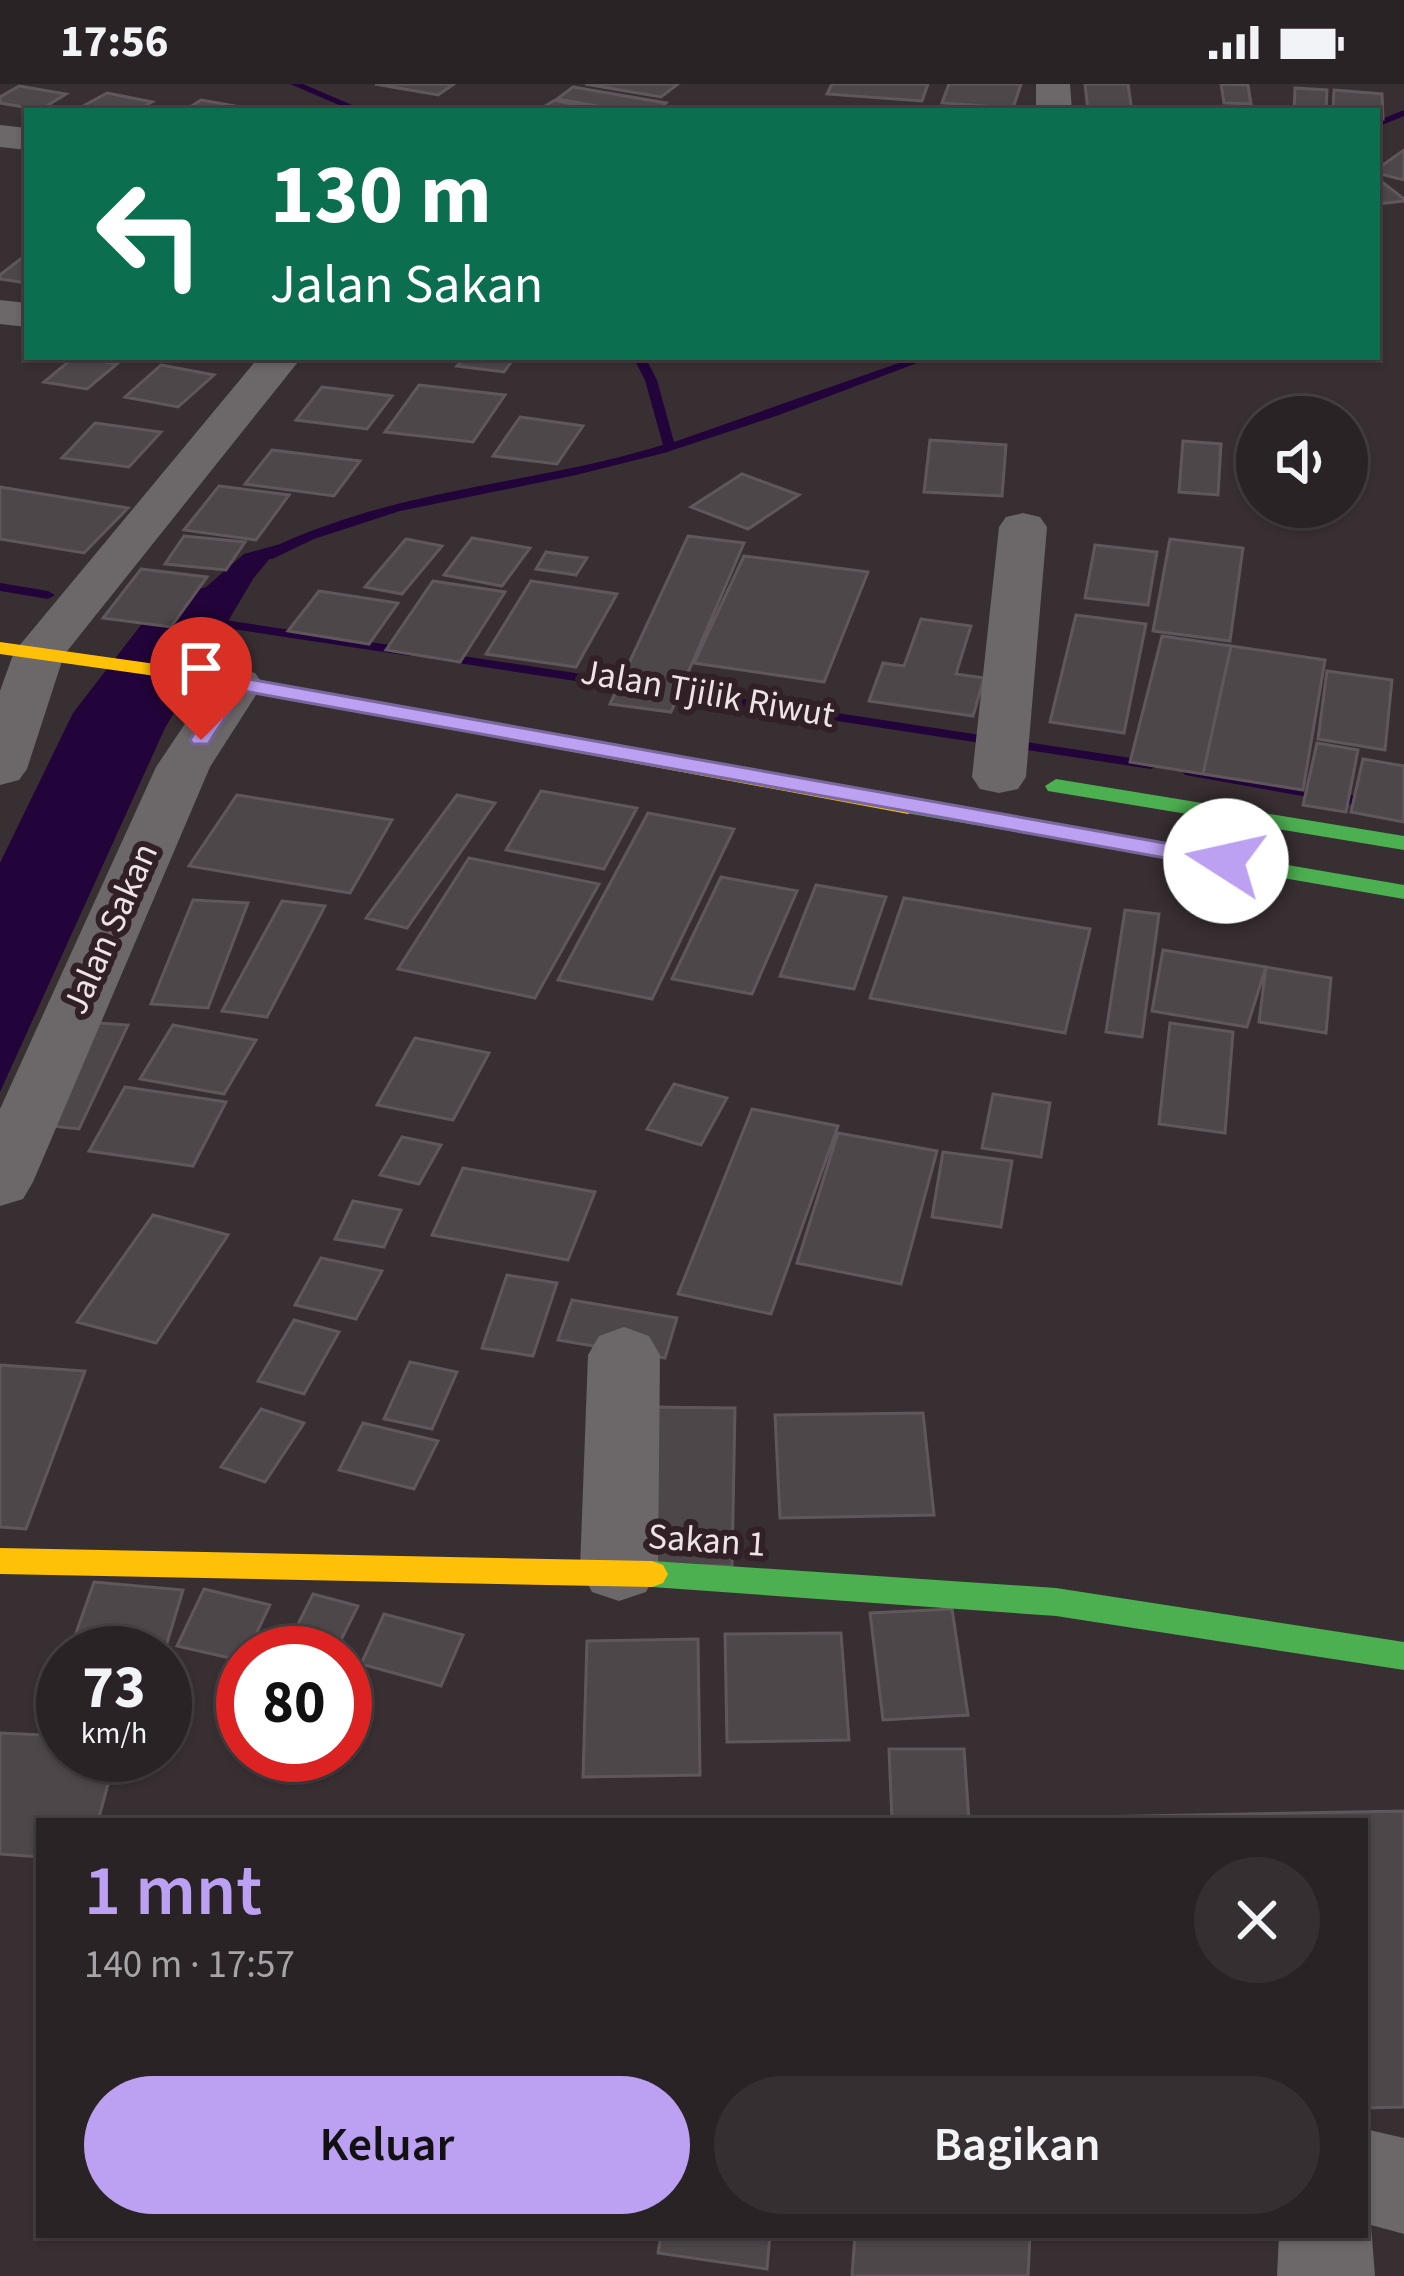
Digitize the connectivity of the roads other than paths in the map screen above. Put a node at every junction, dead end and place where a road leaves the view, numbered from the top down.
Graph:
1 (278, 360) edge
2 (1023, 527) dead end
3 (48, 631) edge
4 (218, 680) junction
5 (750, 739) dead end
6 (0, 769) edge
7 (988, 775) joint
8 (735, 777) junction
9 (1404, 843) edge
10 (1404, 892) edge
11 (0, 1182) edge
12 (624, 1355) dead end
13 (0, 1561) edge
14 (619, 1569) junction
15 (1404, 1656) edge
16 (1368, 2177) edge
17 (1404, 2186) edge
18 (1327, 2238) edge
19 (1327, 2276) edge

1 - 3 street
2 - 7 street
3 - 4 main road
3 - 6 street
4 - 8 main road
4 - 11 street, Jalan Sakan
5 - 8 main road
7 - 9 main road
8 - 10 main road
12 - 14 street
13 - 14 main road, Sakan 1
14 - 15 main road, Sakan 1
16 - 17 street
18 - 19 street

